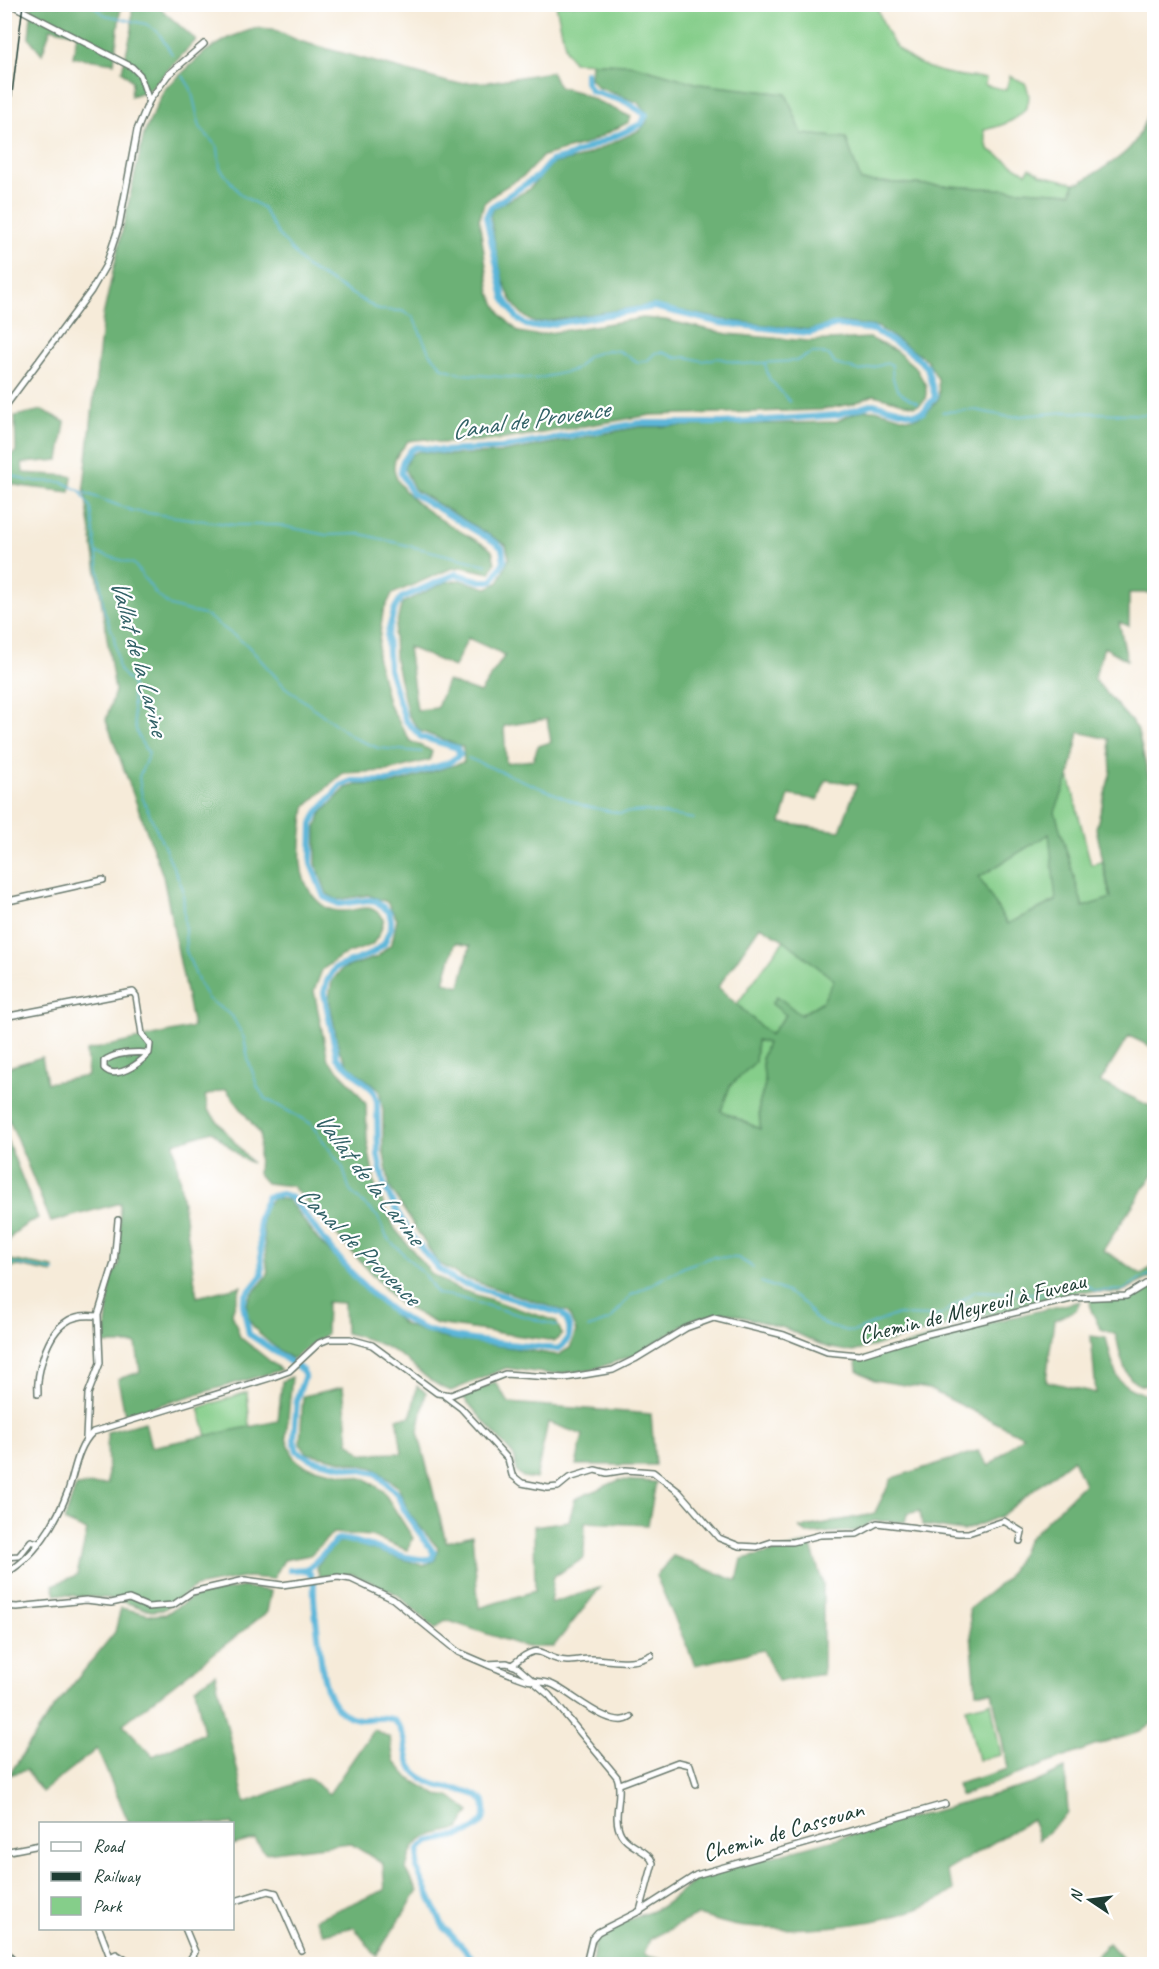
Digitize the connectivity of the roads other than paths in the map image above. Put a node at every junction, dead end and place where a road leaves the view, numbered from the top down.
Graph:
1 (10, 4) edge
2 (204, 44) dead end
3 (149, 101) junction
4 (4, 408) edge
5 (103, 880) dead end
6 (4, 902) edge
7 (4, 1017) edge
8 (149, 1053) junction
9 (118, 1220) dead end
10 (1155, 1280) edge
11 (98, 1316) junction
12 (38, 1394) dead end
13 (444, 1395) junction
14 (86, 1440) junction
15 (1020, 1541) dead end
16 (38, 1543) junction
17 (4, 1557) edge
18 (4, 1574) edge
19 (4, 1606) edge
20 (651, 1654) dead end
21 (486, 1664) junction
22 (512, 1665) junction
23 (530, 1681) junction
24 (631, 1717) dead end
25 (620, 1784) junction
26 (696, 1784) dead end
27 (945, 1804) dead end
28 (39, 1845) edge
29 (4, 1852) edge
30 (234, 1901) edge
31 (640, 1911) junction
32 (99, 1930) edge
33 (185, 1930) edge
34 (4, 1947) edge
35 (301, 1950) dead end
36 (110, 1957) junction
37 (15, 1965) edge
38 (110, 1965) edge
39 (132, 1965) edge
40 (187, 1965) edge
41 (586, 1965) edge

1 - 3 street
2 - 3 street
3 - 4 street
5 - 6 street
7 - 8 street
8 - 8 street
9 - 11 street
10 - 13 street, Chemin de Meyreuil à Fuveau
11 - 12 street
11 - 14 street
13 - 14 street
13 - 15 street
14 - 16 street
16 - 17 street
16 - 18 street
19 - 21 street
20 - 22 street
21 - 22 street
21 - 23 street
22 - 23 street
23 - 24 street
23 - 25 street
25 - 26 street
25 - 31 street
27 - 31 street, Chemin de Cassouan
28 - 29 street
30 - 35 street
31 - 41 street, Chemin de Cassouan
32 - 36 street
33 - 40 street
34 - 37 street
36 - 38 street
36 - 39 street

